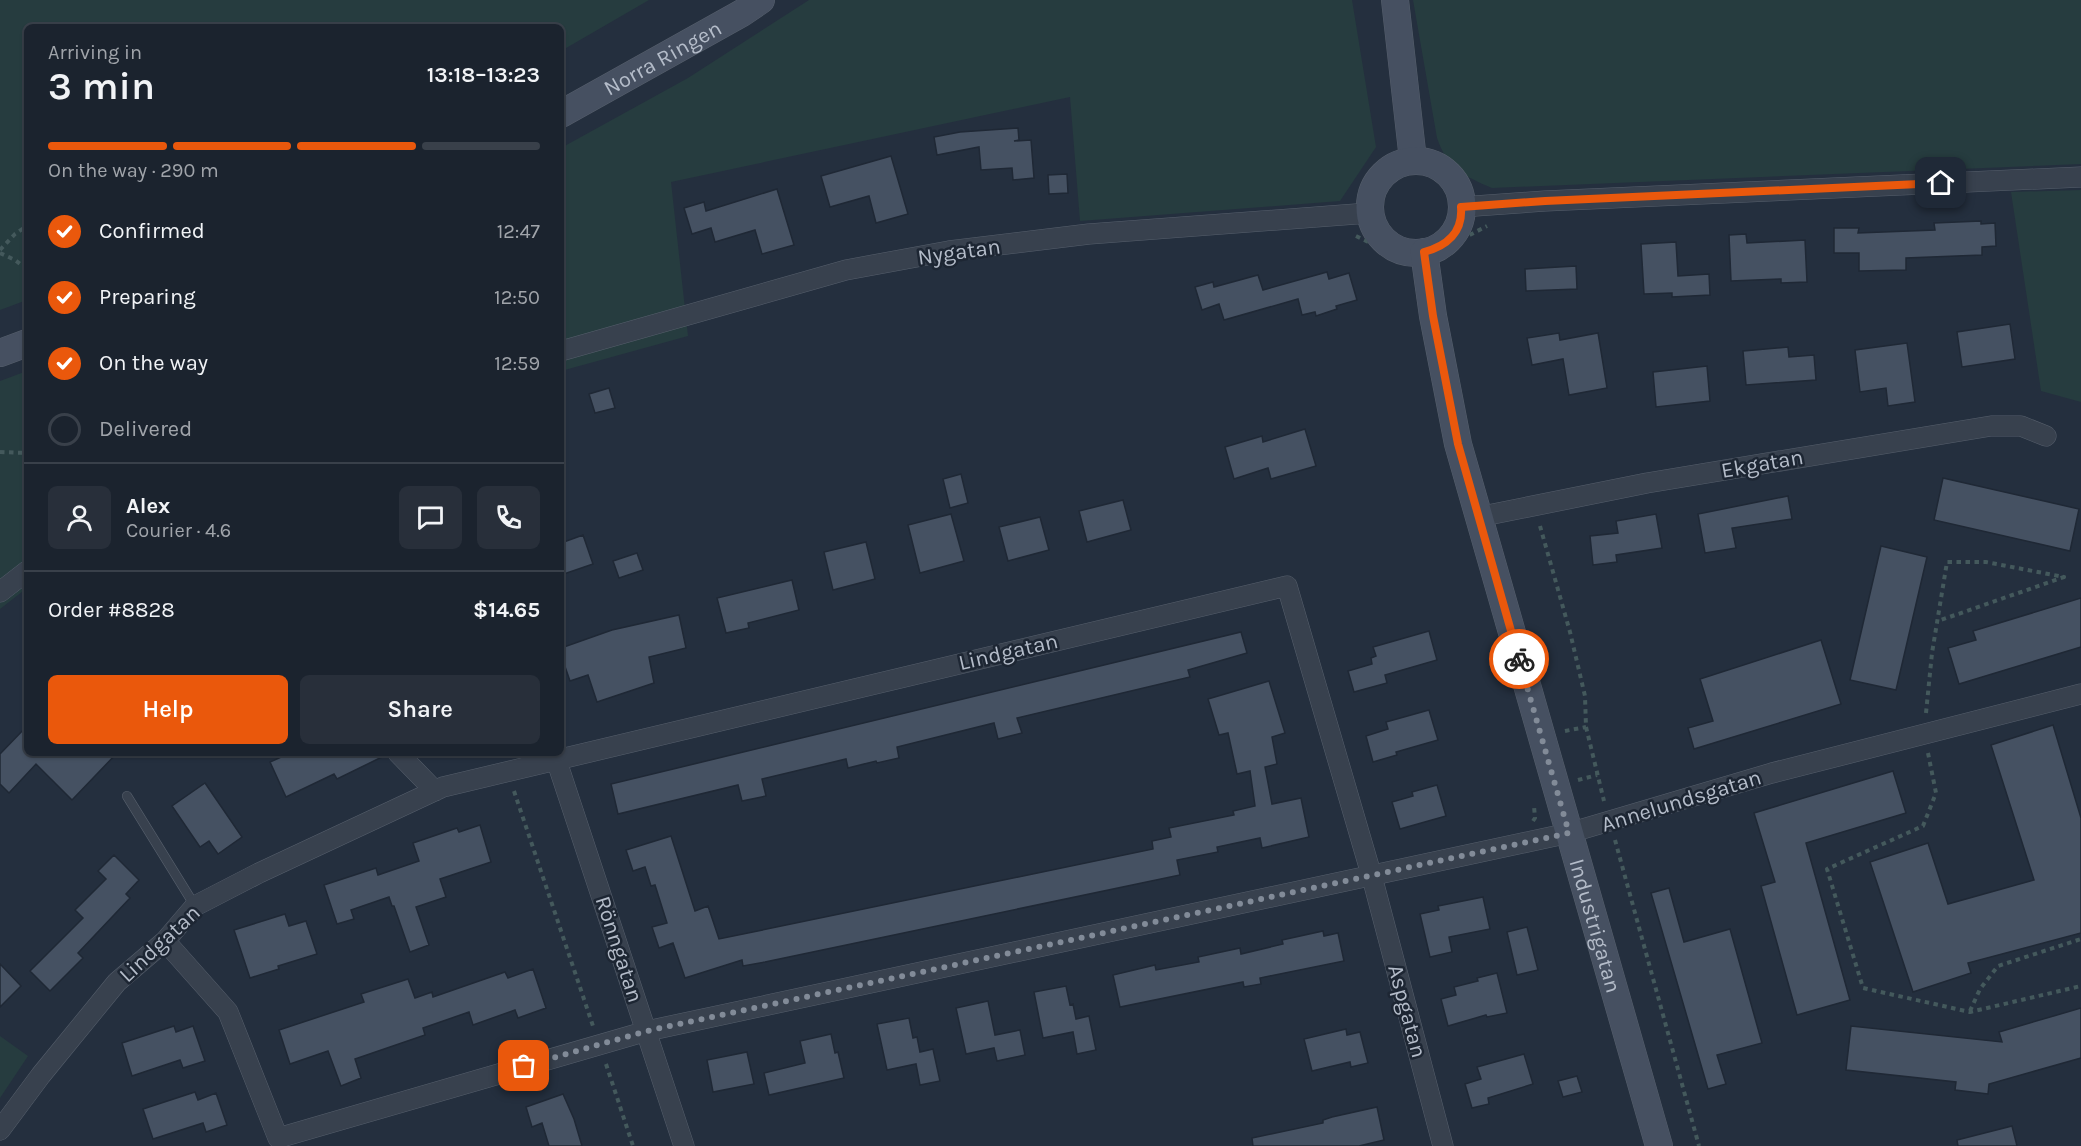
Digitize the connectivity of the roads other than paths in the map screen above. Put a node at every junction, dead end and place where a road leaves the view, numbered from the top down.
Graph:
1 (761, 0) edge
2 (1395, 0) edge
3 (564, 112) edge
4 (1413, 160) junction
5 (2081, 177) edge
6 (1461, 207) junction
7 (1369, 213) junction
8 (1427, 258) junction
9 (24, 344) edge
10 (564, 350) edge
11 (0, 353) edge
12 (2046, 436) dead end
13 (1478, 517) junction
14 (24, 573) edge
15 (0, 592) edge
16 (2081, 694) edge
17 (564, 754) edge
18 (401, 756) edge
19 (555, 756) edge
20 (435, 790) junction
21 (127, 796) dead end
22 (1569, 833) junction
23 (1372, 877) junction
24 (195, 906) junction
25 (165, 941) junction
26 (647, 1031) junction
27 (0, 1130) edge
28 (684, 1146) edge
29 (1443, 1146) edge
30 (1659, 1146) edge

1 - 3 street, Norra Ringen
2 - 4 street
4 - 6 street
4 - 7 street
5 - 6 street
6 - 8 street
7 - 8 street
7 - 10 street, Nygatan
8 - 13 street, Industrigatan
9 - 11 street
12 - 13 street, Ekgatan
13 - 22 street, Industrigatan
14 - 15 street
16 - 22 street, Annelundsgatan
17 - 23 street, Lindgatan
18 - 20 street
19 - 20 street, Lindgatan
19 - 26 street, Rönngatan
20 - 24 street, Lindgatan
21 - 24 lane
22 - 23 street, Annelundsgatan
22 - 30 street, Industrigatan
23 - 26 street, Annelundsgatan
23 - 29 street, Aspgatan
24 - 25 street, Lindgatan
25 - 26 street, Annelundsgatan
25 - 27 street, Lindgatan
26 - 28 street, Rönngatan

